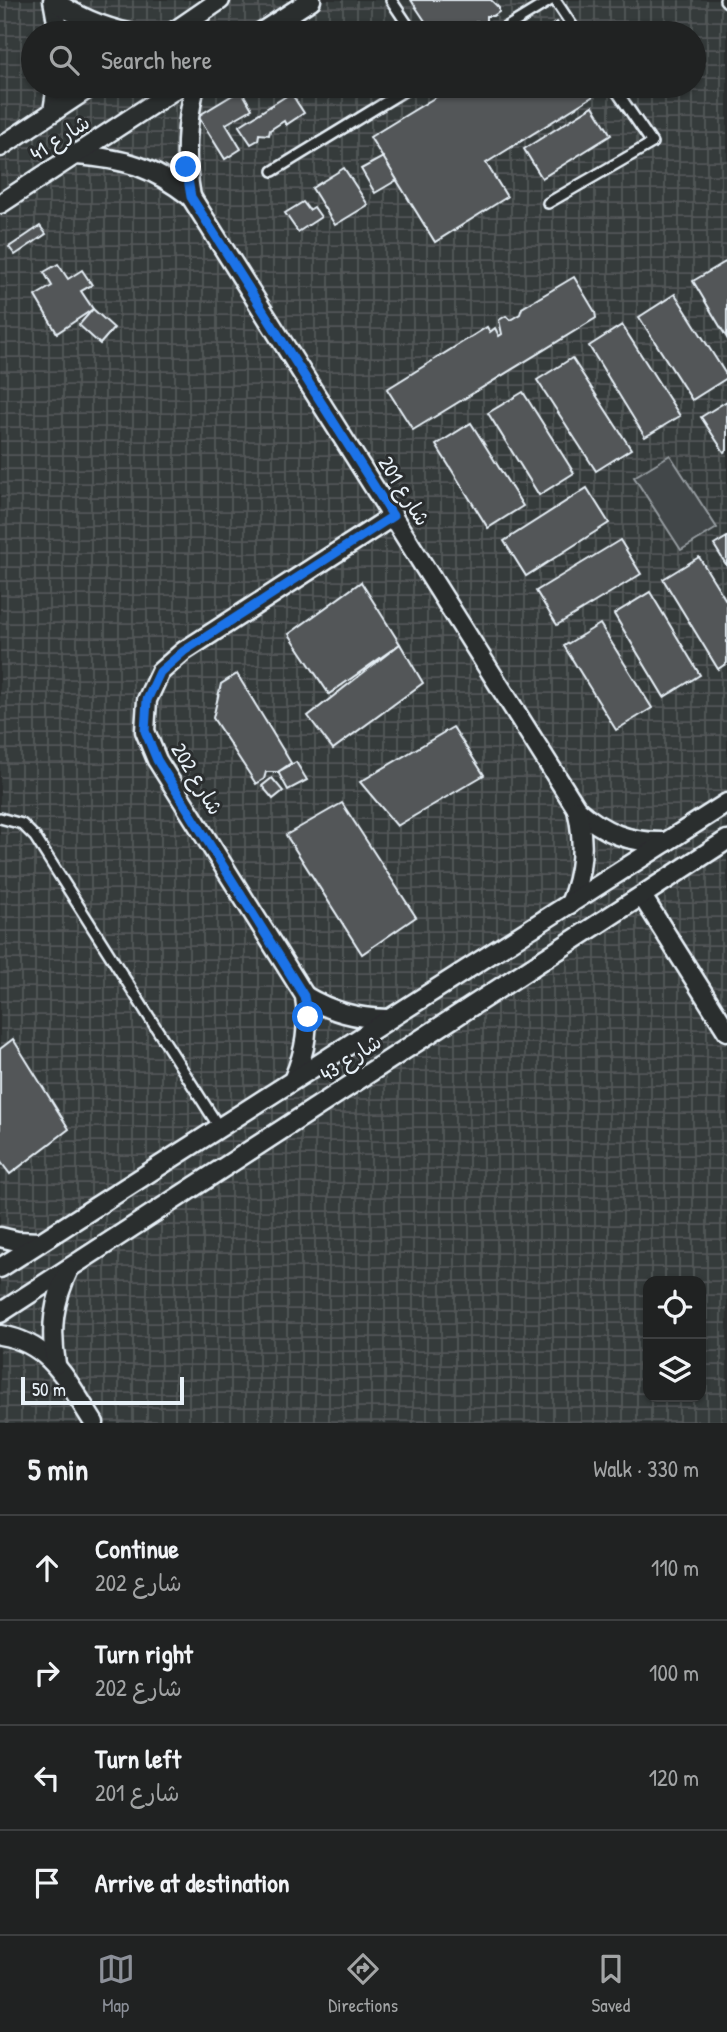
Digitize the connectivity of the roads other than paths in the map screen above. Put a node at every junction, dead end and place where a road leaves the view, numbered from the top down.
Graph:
1 (220, 0) edge
2 (311, 0) edge
3 (391, 0) edge
4 (553, 0) edge
5 (53, 1) edge
6 (57, 21) edge
7 (89, 21) edge
8 (189, 21) edge
9 (279, 21) edge
10 (405, 21) edge
11 (517, 21) edge
12 (568, 21) edge
13 (56, 98) edge
14 (73, 98) edge
15 (162, 98) edge
16 (193, 98) edge
17 (392, 98) edge
18 (621, 98) edge
19 (53, 111) junction
20 (0, 147) edge
21 (76, 155) junction
22 (273, 171) dead end
23 (191, 197) junction
24 (548, 203) dead end
25 (0, 204) edge
26 (393, 516) junction
27 (727, 803) edge
28 (578, 809) junction
29 (0, 818) edge
30 (727, 841) edge
31 (666, 842) junction
32 (642, 896) junction
33 (570, 904) junction
34 (304, 996) junction
35 (387, 1018) junction
36 (727, 1031) edge
37 (294, 1079) junction
38 (219, 1127) junction
39 (0, 1237) edge
40 (40, 1242) junction
41 (0, 1268) edge
42 (70, 1268) junction
43 (0, 1313) edge
44 (0, 1335) edge
45 (56, 1364) junction
46 (94, 1423) edge

1 - 8 street
2 - 9 street
3 - 10 lane
4 - 11 lane
4 - 12 lane
5 - 6 street
5 - 7 street
13 - 19 street
14 - 19 street, شارع 41
15 - 21 street, شارع 41
16 - 23 street, شارع 201
17 - 22 lane
18 - 24 lane
19 - 20 street, شارع 41
21 - 23 street, شارع 201
21 - 25 street, شارع 41
23 - 26 street, شارع 201
26 - 28 street, شارع 201
26 - 34 street, شارع 202
27 - 31 street, شارع 43
28 - 31 street, شارع 201
28 - 33 street, شارع 201
29 - 38 lane
30 - 32 street, شارع 43
31 - 33 street, شارع 43
32 - 36 street
32 - 42 street, شارع 43
33 - 35 street, شارع 43
34 - 35 street
34 - 37 street, شارع 202
35 - 37 street, شارع 43
37 - 38 street, شارع 43
38 - 40 street, شارع 43
39 - 40 street
40 - 41 street, شارع 43
42 - 43 street, شارع 43
42 - 45 street
44 - 45 street
45 - 46 street

